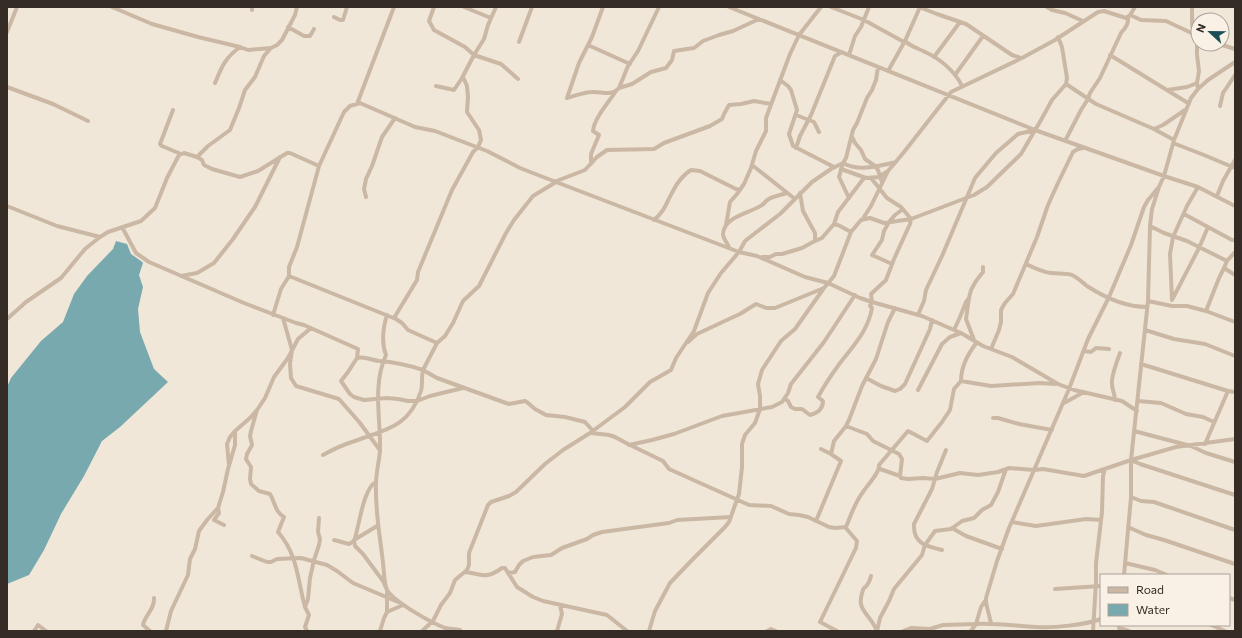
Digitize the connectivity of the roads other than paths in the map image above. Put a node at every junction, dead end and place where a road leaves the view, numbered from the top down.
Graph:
1 (17, 7) edge
2 (112, 7) edge
3 (297, 7) edge
4 (347, 7) edge
5 (394, 7) edge
6 (434, 7) edge
7 (464, 7) edge
8 (496, 7) edge
9 (532, 7) edge
10 (604, 7) edge
11 (659, 7) edge
12 (729, 7) edge
13 (820, 7) edge
14 (831, 7) edge
15 (869, 7) edge
16 (920, 7) edge
17 (1047, 7) edge
18 (1065, 7) edge
19 (1135, 7) edge
20 (1063, 13) junction
21 (1129, 16) junction
22 (334, 17) dead end
23 (491, 18) junction
24 (759, 19) junction
25 (864, 20) junction
26 (1083, 20) junction
27 (960, 22) junction
28 (288, 27) junction
29 (314, 29) dead end
30 (7, 32) edge
31 (1190, 32) edge
32 (799, 35) junction
33 (983, 36) junction
34 (1058, 37) junction
35 (519, 42) dead end
36 (905, 42) junction
37 (588, 45) junction
38 (240, 47) junction
39 (271, 48) junction
40 (842, 52) junction
41 (1197, 52) edge
42 (474, 55) junction
43 (849, 55) junction
44 (1110, 55) junction
45 (934, 57) junction
46 (1022, 58) junction
47 (1235, 62) edge
48 (630, 64) junction
49 (878, 67) junction
50 (888, 71) junction
51 (955, 75) junction
52 (1235, 75) edge
53 (462, 77) junction
54 (518, 79) dead end
55 (780, 80) junction
56 (215, 83) dead end
57 (1197, 83) junction
58 (1066, 84) junction
59 (7, 86) edge
60 (436, 86) dead end
61 (962, 86) junction
62 (1198, 89) junction
63 (618, 90) junction
64 (1167, 90) junction
65 (948, 95) junction
66 (1088, 99) junction
67 (356, 104) junction
68 (771, 104) junction
69 (1188, 104) junction
70 (1220, 106) dead end
71 (172, 110) dead end
72 (1185, 110) junction
73 (796, 115) junction
74 (394, 118) junction
75 (809, 120) junction
76 (88, 121) dead end
77 (1154, 129) junction
78 (1035, 130) junction
79 (819, 132) dead end
80 (852, 137) junction
81 (1065, 141) junction
82 (1174, 141) junction
83 (478, 147) junction
84 (796, 148) junction
85 (1086, 148) junction
86 (182, 154) junction
87 (197, 157) junction
88 (280, 157) junction
89 (1235, 160) edge
90 (896, 162) junction
91 (843, 163) junction
92 (591, 164) junction
93 (752, 165) junction
94 (319, 166) junction
95 (834, 167) junction
96 (876, 167) junction
97 (1234, 168) edge
98 (841, 169) junction
99 (888, 171) junction
100 (881, 176) junction
101 (1164, 176) junction
102 (864, 178) junction
103 (871, 178) junction
104 (555, 182) junction
105 (882, 182) junction
106 (1159, 187) junction
107 (1198, 187) junction
108 (879, 188) junction
109 (739, 190) junction
110 (800, 193) junction
111 (787, 194) junction
112 (1217, 196) junction
113 (366, 197) dead end
114 (849, 198) junction
115 (966, 198) junction
116 (794, 199) junction
117 (7, 206) edge
118 (1235, 206) edge
119 (903, 209) junction
120 (1184, 214) junction
121 (911, 219) junction
122 (654, 220) junction
123 (862, 220) junction
124 (889, 222) junction
125 (834, 224) junction
126 (726, 225) junction
127 (1150, 226) junction
128 (122, 227) junction
129 (1208, 227) junction
130 (851, 232) junction
131 (100, 236) junction
132 (1173, 237) junction
133 (1235, 240) edge
134 (815, 241) junction
135 (729, 248) junction
136 (1199, 248) junction
137 (739, 252) junction
138 (1235, 252) edge
139 (757, 256) junction
140 (1227, 262) junction
141 (892, 264) junction
142 (1026, 264) junction
143 (983, 266) dead end
144 (1224, 268) junction
145 (1235, 275) edge
146 (181, 276) junction
147 (289, 276) junction
148 (828, 283) junction
149 (824, 288) junction
150 (855, 295) junction
151 (1109, 297) junction
152 (969, 298) junction
153 (1172, 300) junction
154 (1148, 301) junction
155 (872, 302) junction
156 (1169, 305) junction
157 (1147, 306) junction
158 (895, 308) junction
159 (1206, 311) junction
160 (273, 315) junction
161 (387, 315) junction
162 (918, 315) junction
163 (283, 318) junction
164 (394, 318) junction
165 (7, 319) edge
166 (932, 320) junction
167 (1235, 322) edge
168 (311, 328) junction
169 (954, 330) junction
170 (1144, 330) junction
171 (961, 333) junction
172 (976, 341) junction
173 (437, 343) junction
174 (683, 347) junction
175 (991, 349) junction
176 (1109, 349) dead end
177 (292, 350) junction
178 (1084, 351) junction
179 (1120, 353) dead end
180 (1235, 356) edge
181 (357, 358) junction
182 (384, 361) junction
183 (1141, 364) junction
184 (423, 370) junction
185 (866, 378) junction
186 (961, 381) junction
187 (1058, 384) junction
188 (463, 388) junction
189 (1069, 389) junction
190 (918, 390) dead end
191 (1228, 391) junction
192 (1084, 392) junction
193 (1235, 392) edge
194 (377, 399) junction
195 (785, 399) junction
196 (417, 400) junction
197 (1115, 400) junction
198 (1138, 401) junction
199 (1063, 403) junction
200 (257, 410) junction
201 (760, 410) junction
202 (1137, 411) junction
203 (993, 418) dead end
204 (1214, 422) junction
205 (846, 426) junction
206 (1052, 430) junction
207 (235, 431) junction
208 (1134, 431) junction
209 (592, 432) junction
210 (380, 433) junction
211 (370, 436) junction
212 (1235, 439) edge
213 (1205, 444) junction
214 (629, 445) junction
215 (1191, 446) junction
216 (380, 449) junction
217 (820, 449) dead end
218 (946, 450) dead end
219 (892, 451) junction
220 (831, 454) junction
221 (323, 455) dead end
222 (1131, 460) junction
223 (1235, 462) edge
224 (229, 465) junction
225 (880, 469) junction
226 (1006, 469) junction
227 (1034, 470) junction
228 (1105, 470) junction
229 (900, 476) junction
230 (935, 479) junction
231 (376, 482) junction
232 (1235, 495) edge
233 (1131, 497) junction
234 (736, 500) junction
235 (218, 508) junction
236 (731, 517) junction
237 (319, 518) dead end
238 (1101, 520) junction
239 (816, 521) junction
240 (1012, 522) junction
241 (224, 525) dead end
242 (377, 526) junction
243 (845, 527) junction
244 (1128, 527) junction
245 (952, 528) junction
246 (1235, 530) edge
247 (334, 540) dead end
248 (354, 540) junction
249 (925, 545) junction
250 (1002, 549) junction
251 (942, 550) dead end
252 (252, 556) dead end
253 (294, 558) junction
254 (314, 562) junction
255 (1126, 563) junction
256 (1235, 564) edge
257 (465, 572) junction
258 (508, 572) junction
259 (1124, 574) edge
260 (1165, 574) edge
261 (871, 576) dead end
262 (1098, 586) edge
263 (1055, 589) dead end
264 (387, 590) junction
265 (154, 598) dead end
266 (387, 598) junction
267 (986, 598) junction
268 (402, 604) junction
269 (560, 605) junction
270 (305, 607) junction
271 (387, 612) junction
272 (1100, 619) edge
273 (1094, 622) junction
274 (431, 623) junction
275 (991, 623) junction
276 (976, 624) junction
277 (1213, 626) edge
278 (1119, 628) edge
279 (460, 630) dead end
280 (651, 630) edge
281 (34, 631) edge
282 (46, 631) edge
283 (150, 631) edge
284 (166, 631) edge
285 (307, 631) edge
286 (380, 631) edge
287 (422, 631) edge
288 (557, 631) edge
289 (627, 631) edge
290 (767, 631) edge
291 (776, 631) edge
292 (837, 631) edge
293 (877, 631) edge
294 (903, 631) edge
295 (971, 631) edge
296 (1093, 631) edge
297 (1129, 631) edge
298 (1225, 631) edge

1 - 30 street
2 - 38 street
3 - 28 street
4 - 22 street
5 - 67 street
6 - 42 street
7 - 23 street
8 - 23 street
9 - 35 street
10 - 37 street
11 - 48 street
12 - 24 street
13 - 32 street
14 - 25 street
15 - 25 street
16 - 27 street
16 - 36 street
17 - 20 street
18 - 20 street
19 - 21 street
20 - 26 street
21 - 26 street
21 - 31 street
21 - 44 street
23 - 42 street
24 - 32 street
24 - 63 street
25 - 36 street
25 - 43 street
26 - 34 street
27 - 33 street
27 - 45 street
28 - 29 street
28 - 39 street
32 - 40 street
32 - 55 street
33 - 46 street
33 - 51 street
34 - 46 street
34 - 58 street
36 - 45 street
36 - 50 street
37 - 48 street
37 - 63 street
38 - 39 street
38 - 56 street
39 - 87 street
40 - 43 street
40 - 75 street
41 - 57 street
42 - 53 street
42 - 54 street
43 - 49 street
44 - 64 street
44 - 66 street
45 - 51 street
46 - 61 street
47 - 62 street
48 - 63 street
49 - 50 street
49 - 80 street
50 - 65 street
51 - 61 street
52 - 70 street
53 - 60 street
53 - 83 street
55 - 68 street
55 - 73 street
57 - 62 street
57 - 64 street
58 - 66 street
58 - 78 street
59 - 76 street
61 - 65 street
62 - 69 street
63 - 92 street
64 - 69 street
65 - 78 street
65 - 90 street
66 - 77 street
66 - 81 street
67 - 74 street
67 - 94 street
68 - 92 street
68 - 93 street
69 - 72 street
71 - 86 street
72 - 77 street
72 - 82 street
73 - 75 street
73 - 84 street
74 - 83 street
74 - 113 street
75 - 79 street
75 - 84 street
77 - 82 street
78 - 81 street
78 - 115 street
78 - 115 street
80 - 91 street
80 - 96 street
81 - 85 street
82 - 97 street
82 - 101 street
83 - 104 street
83 - 164 street
84 - 95 street
85 - 101 street
85 - 142 street
86 - 87 street
86 - 128 street
87 - 88 street
88 - 94 street
88 - 146 street
89 - 97 street
90 - 96 street
90 - 99 street
91 - 95 street
91 - 96 street
91 - 98 street
92 - 104 street
93 - 109 street
93 - 111 street
94 - 147 street
95 - 110 street
96 - 100 street
97 - 112 street
98 - 102 street
98 - 114 street
99 - 100 street
99 - 105 street
100 - 103 street
100 - 105 street
101 - 106 street
101 - 107 street
102 - 103 street
102 - 114 street
103 - 108 street
104 - 122 street
104 - 173 street
105 - 108 street
106 - 127 street
106 - 151 street
107 - 112 street
107 - 120 street
108 - 119 street
108 - 123 street
109 - 122 street
109 - 126 street
110 - 116 street
110 - 134 street
111 - 116 street
111 - 126 street
112 - 118 street
114 - 125 street
115 - 121 street
115 - 162 street
116 - 137 street
117 - 131 street
119 - 121 street
119 - 124 street
120 - 129 street
120 - 132 street
121 - 124 street
121 - 141 street
122 - 135 street
123 - 124 street
123 - 130 street
124 - 141 street
125 - 130 street
125 - 134 street
126 - 135 street
127 - 132 street
127 - 154 street
128 - 131 street
128 - 146 street
129 - 133 street
129 - 136 street
130 - 148 street
131 - 165 street
132 - 136 street
132 - 153 street
134 - 139 street
135 - 137 street
136 - 140 street
136 - 153 street
137 - 139 street
137 - 174 street
138 - 140 street
139 - 148 street
140 - 144 street
141 - 155 street
142 - 151 street
142 - 175 street
143 - 152 street
144 - 145 street
144 - 159 street
146 - 160 street
147 - 160 street
147 - 161 street
148 - 149 street
148 - 150 street
149 - 174 street
149 - 201 street
150 - 155 street
150 - 195 street
151 - 157 street
151 - 178 street
152 - 169 street
152 - 172 street
153 - 156 street
154 - 156 street
154 - 157 street
155 - 158 street
155 - 195 street
156 - 159 street
157 - 170 street
158 - 162 street
158 - 185 street
159 - 167 street
160 - 163 street
161 - 164 street
161 - 182 street
162 - 166 street
163 - 168 street
163 - 177 street
164 - 173 street
166 - 169 street
166 - 185 street
168 - 177 street
168 - 181 street
169 - 171 street
170 - 180 street
170 - 183 street
171 - 172 street
171 - 190 street
172 - 175 street
172 - 186 street
173 - 184 street
174 - 209 street
175 - 187 street
176 - 178 street
177 - 200 street
177 - 211 street
178 - 189 street
179 - 197 street
181 - 182 street
181 - 194 street
182 - 184 street
182 - 194 street
183 - 191 street
183 - 198 street
184 - 188 street
184 - 196 street
185 - 205 street
186 - 187 street
186 - 219 street
187 - 189 street
188 - 196 street
188 - 209 street
189 - 192 street
189 - 199 street
191 - 193 street
191 - 204 street
192 - 197 street
192 - 199 street
194 - 196 street
194 - 210 street
195 - 201 street
196 - 210 street
197 - 202 street
198 - 202 street
198 - 204 street
199 - 206 street
200 - 207 street
200 - 253 street
201 - 214 street
201 - 234 street
202 - 208 street
203 - 206 street
204 - 213 street
205 - 219 street
205 - 220 street
206 - 227 street
207 - 224 street
207 - 224 street
208 - 215 street
208 - 222 street
209 - 214 street
209 - 257 street
210 - 211 street
210 - 216 street
211 - 216 street
211 - 221 street
212 - 213 street
213 - 215 street
214 - 234 street
215 - 222 street
215 - 223 street
216 - 231 street
217 - 220 street
218 - 230 street
219 - 225 street
219 - 229 street
220 - 239 street
222 - 228 street
222 - 232 street
222 - 233 street
224 - 235 street
225 - 229 street
225 - 243 street
226 - 227 street
226 - 230 street
226 - 245 street
227 - 228 street
227 - 240 street
228 - 238 street
229 - 230 street
230 - 249 street
231 - 242 street
231 - 248 street
233 - 244 street
233 - 246 street
234 - 236 street
234 - 239 street
235 - 241 street
235 - 284 street
236 - 258 street
236 - 280 street
237 - 254 street
238 - 240 street
238 - 262 street
239 - 243 street
240 - 250 street
242 - 248 street
242 - 264 street
243 - 292 street
244 - 255 street
244 - 256 street
245 - 249 street
245 - 250 street
247 - 248 street
248 - 264 street
249 - 251 street
249 - 293 street
250 - 267 street
252 - 253 street
253 - 254 street
253 - 270 street
254 - 266 street
254 - 270 street
255 - 259 street
255 - 260 street
257 - 258 street
257 - 274 street
258 - 269 street
261 - 293 street
262 - 263 street
262 - 273 street
264 - 266 street
264 - 268 street
265 - 283 street
266 - 268 street
266 - 271 street
267 - 275 street
267 - 276 street
268 - 271 street
268 - 274 street
269 - 288 street
269 - 289 street
270 - 285 street
271 - 286 street
272 - 273 street
273 - 275 street
273 - 296 street
274 - 279 street
274 - 287 street
275 - 276 street
276 - 294 street
276 - 295 street
277 - 298 street
278 - 297 street
281 - 282 street
290 - 291 street

